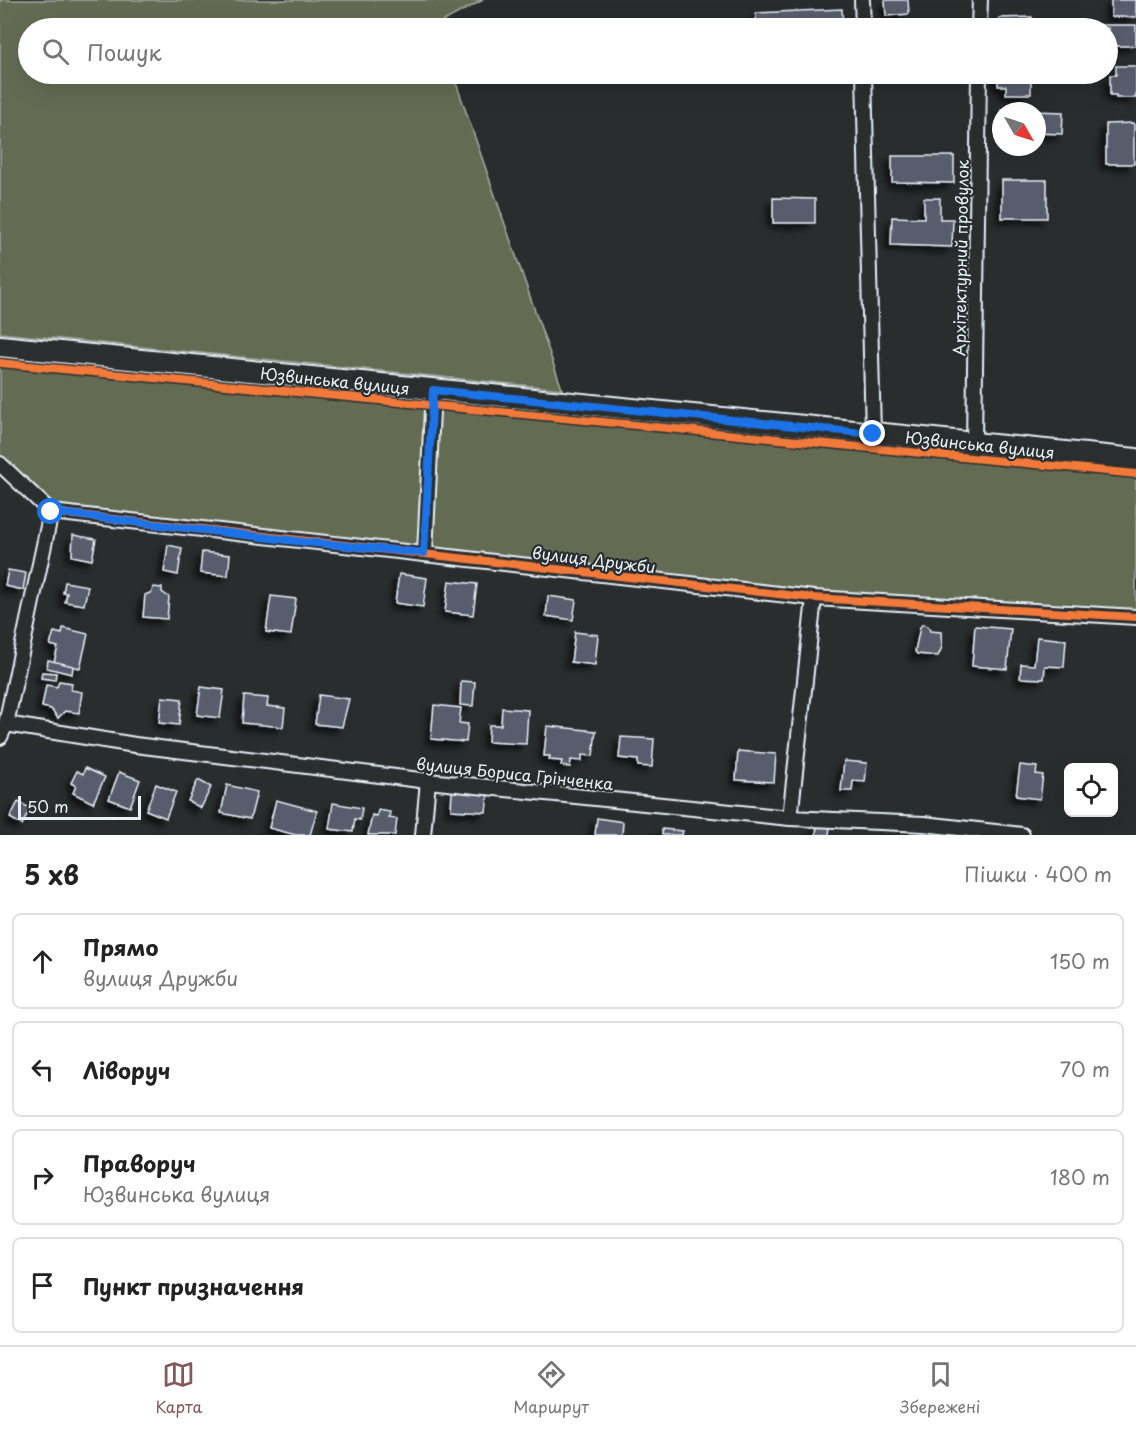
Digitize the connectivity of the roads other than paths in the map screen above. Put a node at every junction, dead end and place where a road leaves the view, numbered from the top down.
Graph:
1 (862, 0) edge
2 (980, 0) edge
3 (863, 18) edge
4 (979, 18) edge
5 (864, 84) edge
6 (979, 84) edge
7 (0, 346) edge
8 (433, 390) junction
9 (873, 434) junction
10 (974, 443) junction
11 (1136, 459) edge
12 (0, 464) edge
13 (51, 512) junction
14 (424, 553) junction
15 (814, 598) junction
16 (1136, 617) edge
17 (3, 731) edge
18 (428, 781) junction
19 (790, 818) junction
20 (423, 835) edge
21 (1022, 835) edge

1 - 3 street
2 - 4 street
5 - 9 street
6 - 10 street, Архітектурний провулок
7 - 8 main road, Юзвинська вулиця
8 - 9 main road, Юзвинська вулиця
8 - 14 street
9 - 10 main road, Юзвинська вулиця
10 - 11 main road, Юзвинська вулиця
12 - 13 street
13 - 14 street, вулиця Дружби
13 - 17 street
14 - 15 street, вулиця Дружби
15 - 16 street, вулиця Дружби
15 - 19 street
17 - 18 street, вулиця Бориса Грінченка
18 - 19 street, вулиця Бориса Грінченка
18 - 20 street
19 - 21 street, вулиця Бориса Грінченка

